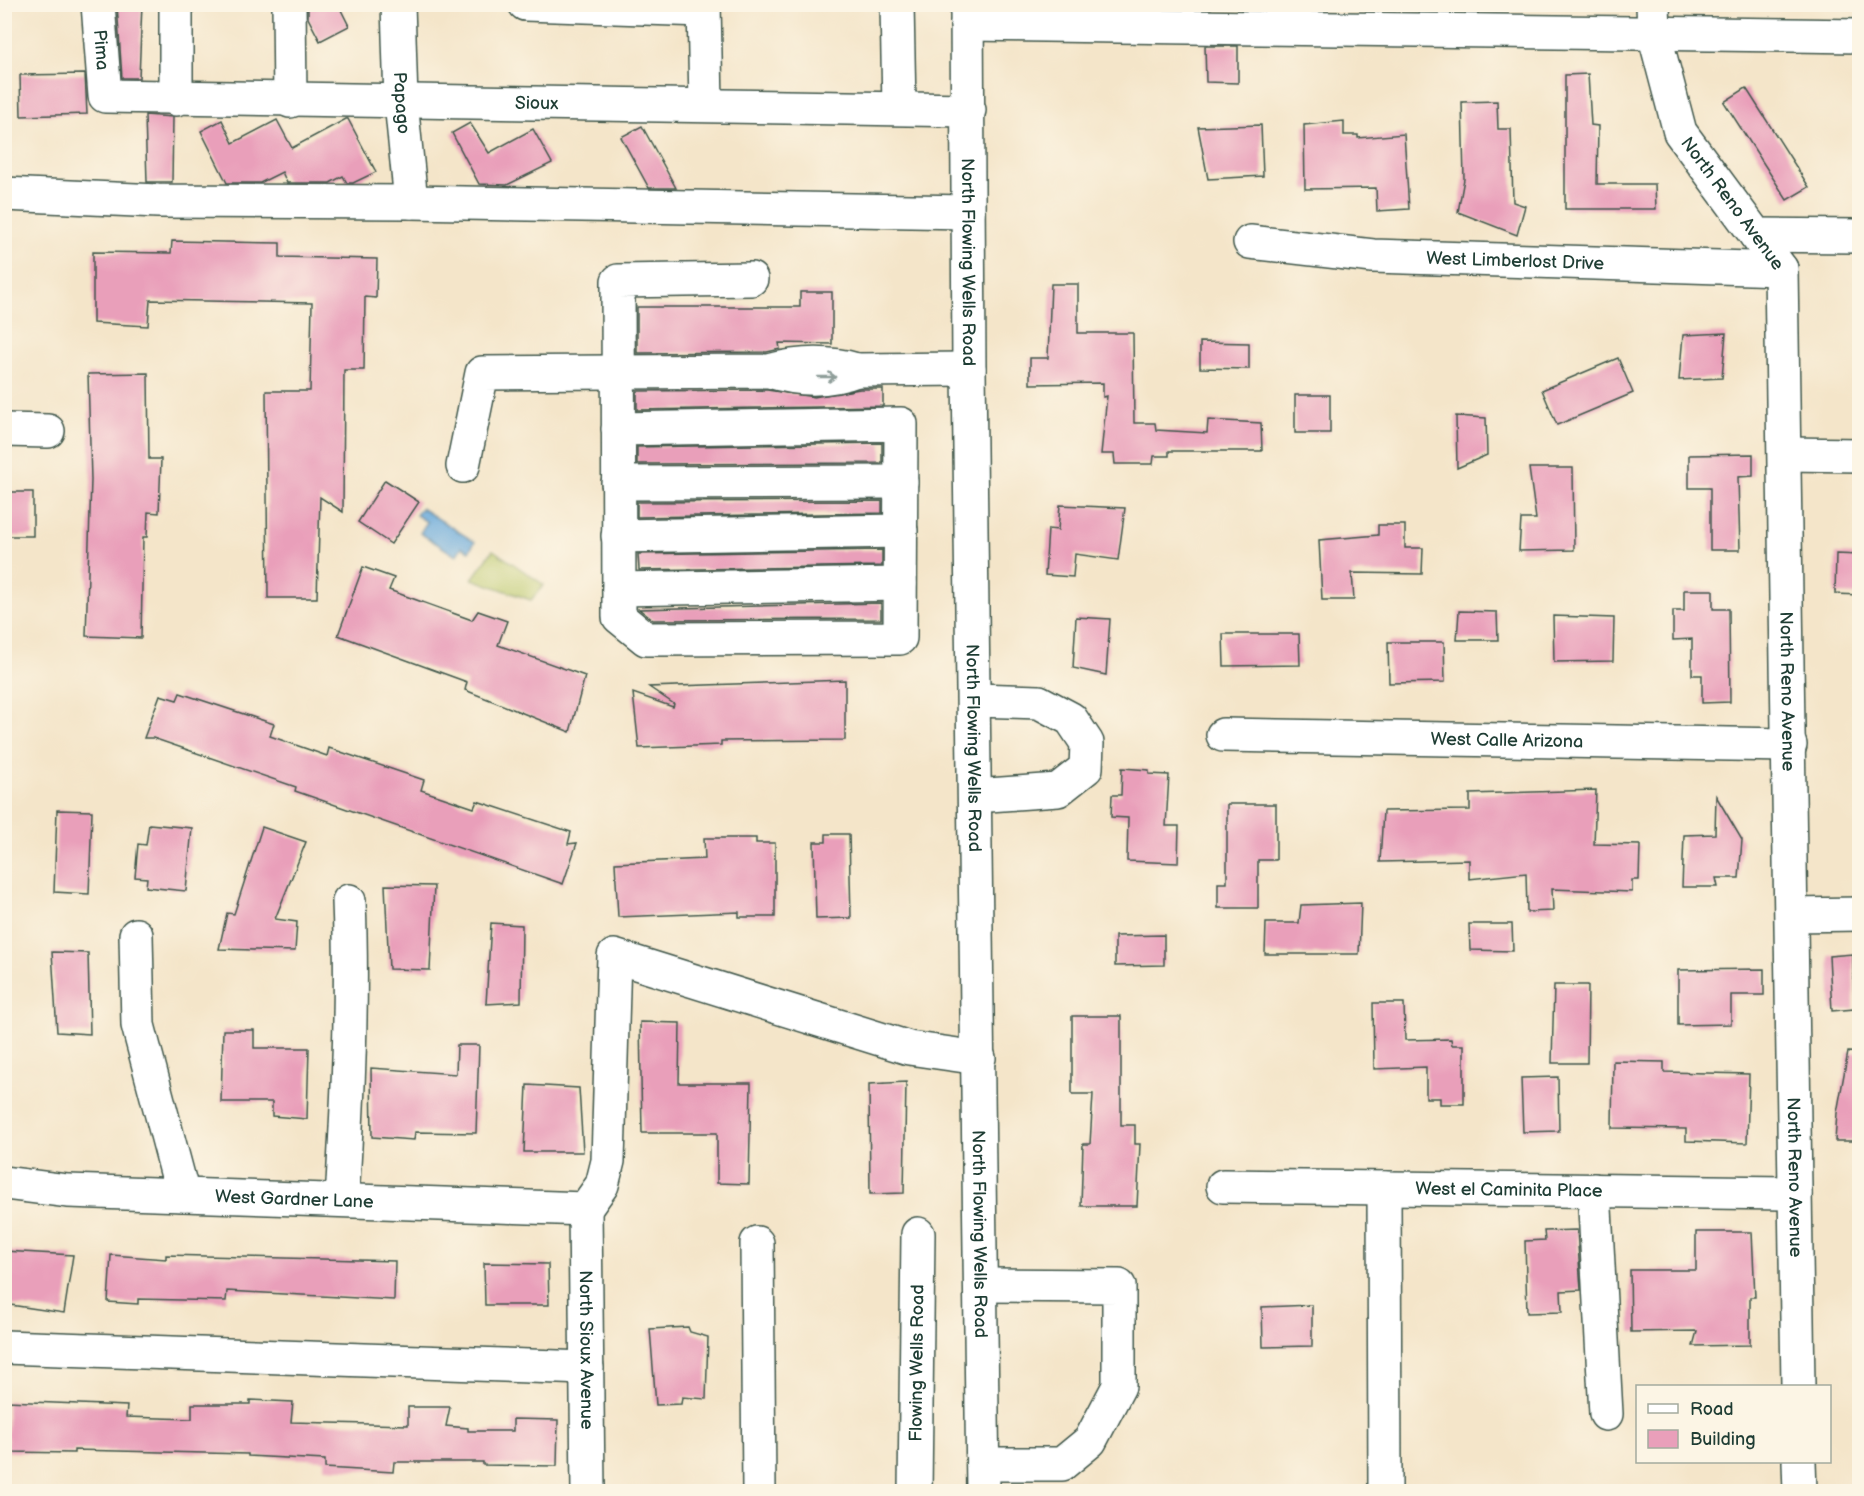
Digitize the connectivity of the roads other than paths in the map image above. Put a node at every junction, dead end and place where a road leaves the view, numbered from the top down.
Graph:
1 (98, 4) edge
2 (176, 4) edge
3 (289, 4) edge
4 (398, 4) edge
5 (525, 4) edge
6 (897, 4) edge
7 (704, 7) edge
8 (967, 14) edge
9 (1653, 19) edge
10 (1860, 36) edge
11 (105, 96) joint
12 (176, 99) junction
13 (290, 101) junction
14 (401, 102) junction
15 (706, 105) junction
16 (899, 108) junction
17 (969, 110) junction
18 (4, 194) edge
19 (411, 202) junction
20 (968, 212) junction
21 (1756, 235) junction
22 (1860, 236) edge
23 (1250, 242) dead end
24 (1781, 269) junction
25 (752, 279) dead end
26 (969, 369) junction
27 (618, 372) junction
28 (618, 429) junction
29 (4, 430) edge
30 (48, 431) dead end
31 (1785, 454) junction
32 (1860, 455) edge
33 (463, 466) dead end
34 (901, 482) junction
35 (618, 483) junction
36 (901, 531) junction
37 (618, 536) junction
38 (900, 584) junction
39 (619, 589) junction
40 (974, 700) junction
41 (1223, 735) dead end
42 (1790, 745) junction
43 (975, 796) junction
44 (349, 901) dead end
45 (1860, 914) edge
46 (1792, 915) junction
47 (136, 935) dead end
48 (979, 1058) junction
49 (4, 1183) edge
50 (1224, 1186) dead end
51 (1384, 1188) junction
52 (1594, 1190) junction
53 (1795, 1193) junction
54 (183, 1195) junction
55 (342, 1200) junction
56 (585, 1209) junction
57 (918, 1234) dead end
58 (757, 1243) dead end
59 (982, 1285) junction
60 (4, 1347) edge
61 (587, 1368) junction
62 (1798, 1385) edge
63 (1606, 1414) dead end
64 (1799, 1463) edge
65 (983, 1478) edge
66 (588, 1491) edge
67 (759, 1491) edge
68 (915, 1491) edge
69 (1385, 1491) edge
70 (1800, 1491) edge

1 - 11 street, Pima
2 - 12 street
3 - 13 street
4 - 14 street, Papago
5 - 7 street
6 - 16 street
7 - 15 street
8 - 9 street
8 - 17 street, North Flowing Wells Road
9 - 10 street
9 - 21 street, North Reno Avenue
11 - 12 street, Sioux
12 - 13 street, Sioux
13 - 14 street, Sioux
14 - 15 street, Sioux
14 - 19 street, Papago
15 - 16 street, Sioux
16 - 17 street, Sioux
17 - 20 street, North Flowing Wells Road
18 - 19 street
19 - 20 street
20 - 26 street, North Flowing Wells Road
21 - 22 street
21 - 24 street, North Reno Avenue
23 - 24 street, West Limberlost Drive
24 - 31 street, North Reno Avenue
25 - 27 street
26 - 27 street
26 - 40 street, North Flowing Wells Road
27 - 28 street
27 - 33 street
28 - 34 street
28 - 35 street
29 - 30 street
31 - 32 street
31 - 42 street, North Reno Avenue
34 - 35 street
34 - 36 street
35 - 37 street
36 - 37 street
36 - 38 street
37 - 39 street
38 - 39 street
38 - 39 street
40 - 43 street, North Flowing Wells Road
40 - 43 street
41 - 42 street, West Calle Arizona
42 - 46 street, North Reno Avenue
43 - 48 street, North Flowing Wells Road
44 - 55 street
45 - 46 street
46 - 53 street, North Reno Avenue
47 - 54 street
48 - 56 street
48 - 59 street, North Flowing Wells Road
49 - 54 street, West Gardner Lane
50 - 51 street, West el Caminita Place
51 - 52 street, West el Caminita Place
51 - 69 street
52 - 53 street, West el Caminita Place
52 - 63 street
53 - 62 street, North Reno Avenue
54 - 55 street, West Gardner Lane
55 - 56 street, West Gardner Lane
56 - 61 street, North Sioux Avenue
57 - 68 street, Flowing Wells Road
58 - 67 street
59 - 65 street, North Flowing Wells Road
59 - 65 street
60 - 61 street
61 - 66 street, North Sioux Avenue
64 - 70 street

